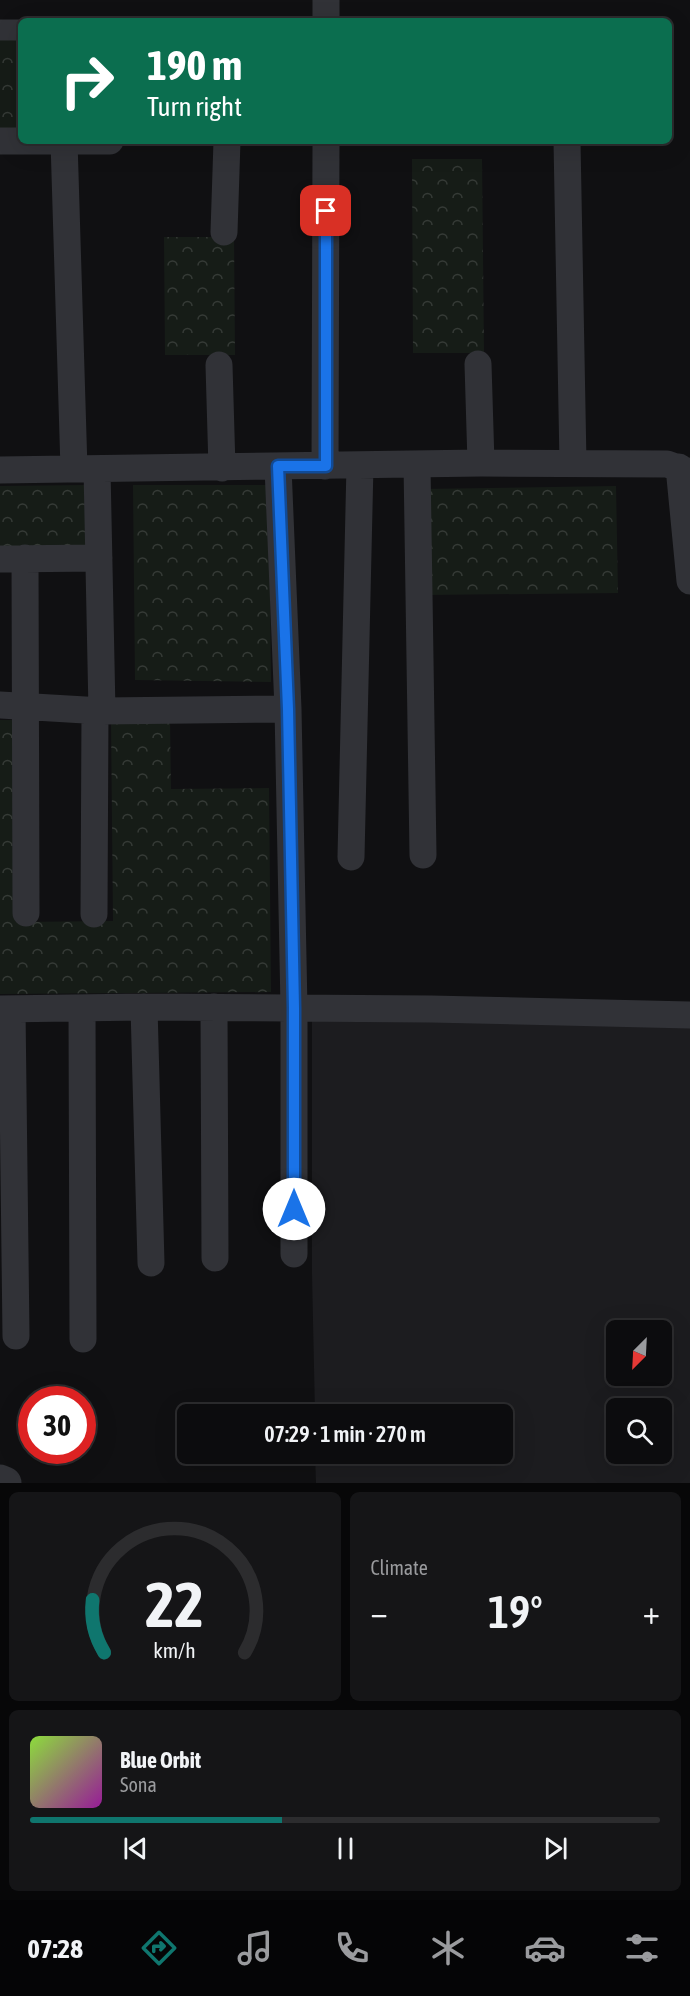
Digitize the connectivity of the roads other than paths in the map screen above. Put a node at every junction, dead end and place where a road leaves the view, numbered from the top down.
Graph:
1 (326, 0) edge
2 (326, 18) edge
3 (0, 30) edge
4 (18, 30) edge
5 (0, 141) edge
6 (18, 141) edge
7 (64, 144) edge
8 (227, 144) edge
9 (326, 144) edge
10 (567, 144) edge
11 (224, 232) dead end
12 (478, 364) dead end
13 (219, 365) dead end
14 (482, 463) junction
15 (573, 463) junction
16 (417, 464) junction
17 (360, 465) junction
18 (278, 466) junction
19 (326, 466) junction
20 (222, 468) junction
21 (85, 469) junction
22 (0, 470) edge
23 (685, 470) edge
24 (99, 558) junction
25 (12, 559) edge
26 (690, 581) edge
27 (13, 706) edge
28 (288, 709) junction
29 (98, 711) junction
30 (423, 855) dead end
31 (351, 857) dead end
32 (26, 913) dead end
33 (94, 914) dead end
34 (144, 1007) junction
35 (214, 1007) junction
36 (82, 1008) junction
37 (294, 1008) junction
38 (6, 1009) edge
39 (690, 1015) edge
40 (294, 1254) dead end
41 (215, 1258) dead end
42 (151, 1263) dead end
43 (16, 1336) dead end
44 (84, 1339) dead end
45 (0, 1481) edge
46 (5, 1483) edge

1 - 2 street
3 - 4 street
5 - 6 street
7 - 21 street
8 - 11 street
9 - 19 street
10 - 15 street
12 - 14 street
13 - 20 street
14 - 15 street
14 - 16 street
15 - 23 street
16 - 17 street
16 - 30 street
17 - 19 street
17 - 31 street
18 - 19 street
18 - 20 street
18 - 28 street
20 - 21 street
21 - 22 street
21 - 24 street
23 - 26 street
24 - 25 street
24 - 29 street
25 - 27 street
27 - 29 street
27 - 32 street
28 - 29 street
28 - 37 street
29 - 33 street
34 - 35 street
34 - 36 street
34 - 42 street
35 - 37 street
35 - 41 street
36 - 38 street
36 - 44 street
37 - 39 street
37 - 40 street
38 - 43 street
45 - 46 street

